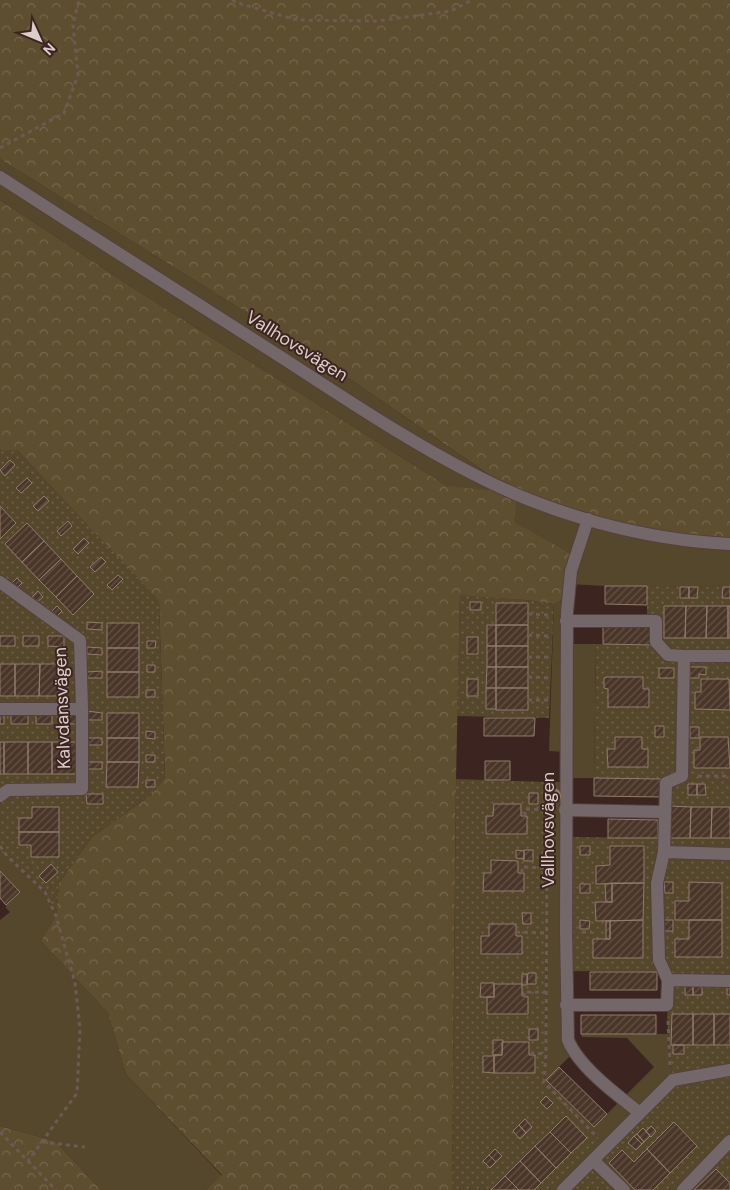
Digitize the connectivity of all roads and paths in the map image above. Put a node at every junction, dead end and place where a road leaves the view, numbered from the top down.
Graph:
1 (79, 0) edge
2 (232, 0) edge
3 (472, 0) edge
4 (0, 148) edge
5 (0, 177) edge
6 (588, 519) junction
7 (730, 544) edge
8 (0, 582) edge
9 (528, 614) dead end
10 (554, 616) dead end
11 (566, 621) junction
12 (528, 636) dead end
13 (553, 636) dead end
14 (684, 656) junction
15 (730, 656) edge
16 (528, 657) dead end
17 (552, 657) dead end
18 (528, 677) dead end
19 (551, 678) dead end
20 (528, 700) dead end
21 (550, 700) dead end
22 (82, 708) junction
23 (0, 709) edge
24 (682, 776) junction
25 (730, 776) edge
26 (0, 796) edge
27 (548, 810) dead end
28 (566, 810) junction
29 (664, 812) junction
30 (525, 816) dead end
31 (0, 846) edge
32 (12, 851) dead end
33 (664, 852) junction
34 (730, 854) edge
35 (7, 856) junction
36 (547, 868) dead end
37 (522, 873) dead end
38 (516, 932) dead end
39 (546, 933) dead end
40 (668, 980) junction
41 (730, 981) edge
42 (546, 992) dead end
43 (524, 996) dead end
44 (566, 1004) junction
45 (667, 1005) junction
46 (546, 1054) dead end
47 (532, 1055) dead end
48 (730, 1070) edge
49 (673, 1080) junction
50 (640, 1113) junction
51 (0, 1132) edge
52 (42, 1142) junction
53 (730, 1142) edge
54 (85, 1147) dead end
55 (593, 1160) junction
56 (28, 1161) junction
57 (56, 1190) edge
58 (563, 1190) edge
59 (624, 1190) edge
60 (683, 1190) edge

1 - 4 path
2 - 3 path
5 - 6 street, Vallhovsvägen
6 - 7 street, Vallhovsvägen
6 - 11 street, Vallhovsvägen
8 - 22 street, Kalvdansvägen
9 - 10 path
11 - 14 street
11 - 28 street, Vallhovsvägen
12 - 13 path
14 - 15 street
14 - 24 street
16 - 17 path
18 - 19 path
20 - 21 path
22 - 23 street
22 - 26 street, Kalvdansvägen
24 - 25 path
24 - 29 street
27 - 30 path
28 - 29 street
28 - 44 street, Vallhovsvägen
29 - 33 street
31 - 35 path
32 - 35 path
33 - 34 street
33 - 40 street
35 - 52 path
36 - 37 path
38 - 39 path
40 - 41 street
40 - 45 street
42 - 43 path
44 - 45 street
44 - 50 street, Vallhovsvägen
45 - 49 path
46 - 47 path
48 - 49 street
49 - 50 street
50 - 55 street
51 - 56 path
52 - 54 path
52 - 56 path
53 - 60 street
55 - 58 street
55 - 59 street
56 - 57 path

